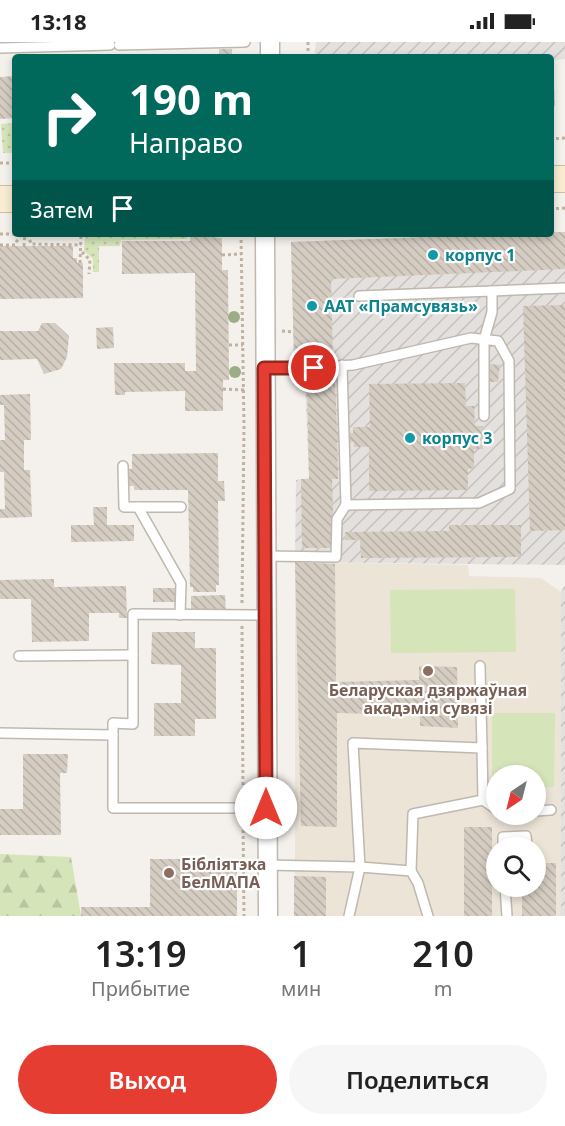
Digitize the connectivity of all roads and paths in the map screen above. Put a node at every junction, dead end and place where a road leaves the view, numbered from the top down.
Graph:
1 (244, 42) edge
2 (187, 43) edge
3 (0, 48) edge
4 (22, 237) edge
5 (24, 237) edge
6 (26, 237) edge
7 (81, 237) edge
8 (240, 237) edge
9 (265, 237) edge
10 (0, 245) edge
11 (81, 245) junction
12 (24, 246) dead end
13 (80, 250) junction
14 (241, 254) junction
15 (222, 255) dead end
16 (80, 263) dead end
17 (89, 274) dead end
18 (565, 288) edge
19 (492, 291) junction
20 (359, 296) dead end
21 (282, 332) dead end
22 (294, 332) dead end
23 (484, 340) junction
24 (229, 345) dead end
25 (243, 345) junction
26 (342, 365) junction
27 (264, 368) junction
28 (223, 389) dead end
29 (243, 390) junction
30 (484, 416) dead end
31 (123, 466) dead end
32 (346, 505) junction
33 (138, 507) junction
34 (181, 507) dead end
35 (265, 556) junction
36 (180, 615) junction
37 (242, 615) junction
38 (265, 615) junction
39 (133, 655) junction
40 (19, 656) dead end
41 (480, 666) dead end
42 (0, 733) edge
43 (113, 735) junction
44 (482, 748) junction
45 (483, 800) junction
46 (486, 802) edge
47 (243, 808) junction
48 (266, 808) junction
49 (546, 810) edge
50 (551, 810) dead end
51 (266, 865) junction
52 (360, 867) junction
53 (411, 871) junction
54 (506, 897) edge
55 (244, 916) edge
56 (268, 916) edge
57 (349, 916) edge
58 (428, 916) edge
59 (507, 916) edge

1 - 2 lane
2 - 3 lane
4 - 10 path
5 - 12 path
6 - 11 path
7 - 11 path
8 - 14 path
9 - 27 street
11 - 13 path
13 - 16 path
13 - 17 path
14 - 15 path
14 - 25 path
18 - 19 lane
19 - 20 lane
19 - 23 lane
21 - 22 path
23 - 26 lane
23 - 30 lane
23 - 32 lane
24 - 25 path
25 - 29 path
26 - 27 lane
26 - 32 lane
27 - 35 street
28 - 29 path
29 - 37 path
31 - 33 lane
32 - 35 lane
33 - 34 lane
33 - 36 lane
35 - 38 street
36 - 37 lane
36 - 39 lane
37 - 38 lane
37 - 47 path
38 - 48 street
39 - 40 lane
39 - 43 lane
41 - 44 lane
42 - 43 lane
43 - 47 lane
44 - 45 lane
44 - 52 lane
45 - 46 lane
45 - 53 lane
47 - 48 lane
47 - 55 path
48 - 51 street
49 - 50 lane
51 - 52 lane
51 - 56 street
52 - 53 lane
52 - 57 lane
53 - 58 lane
54 - 59 lane

